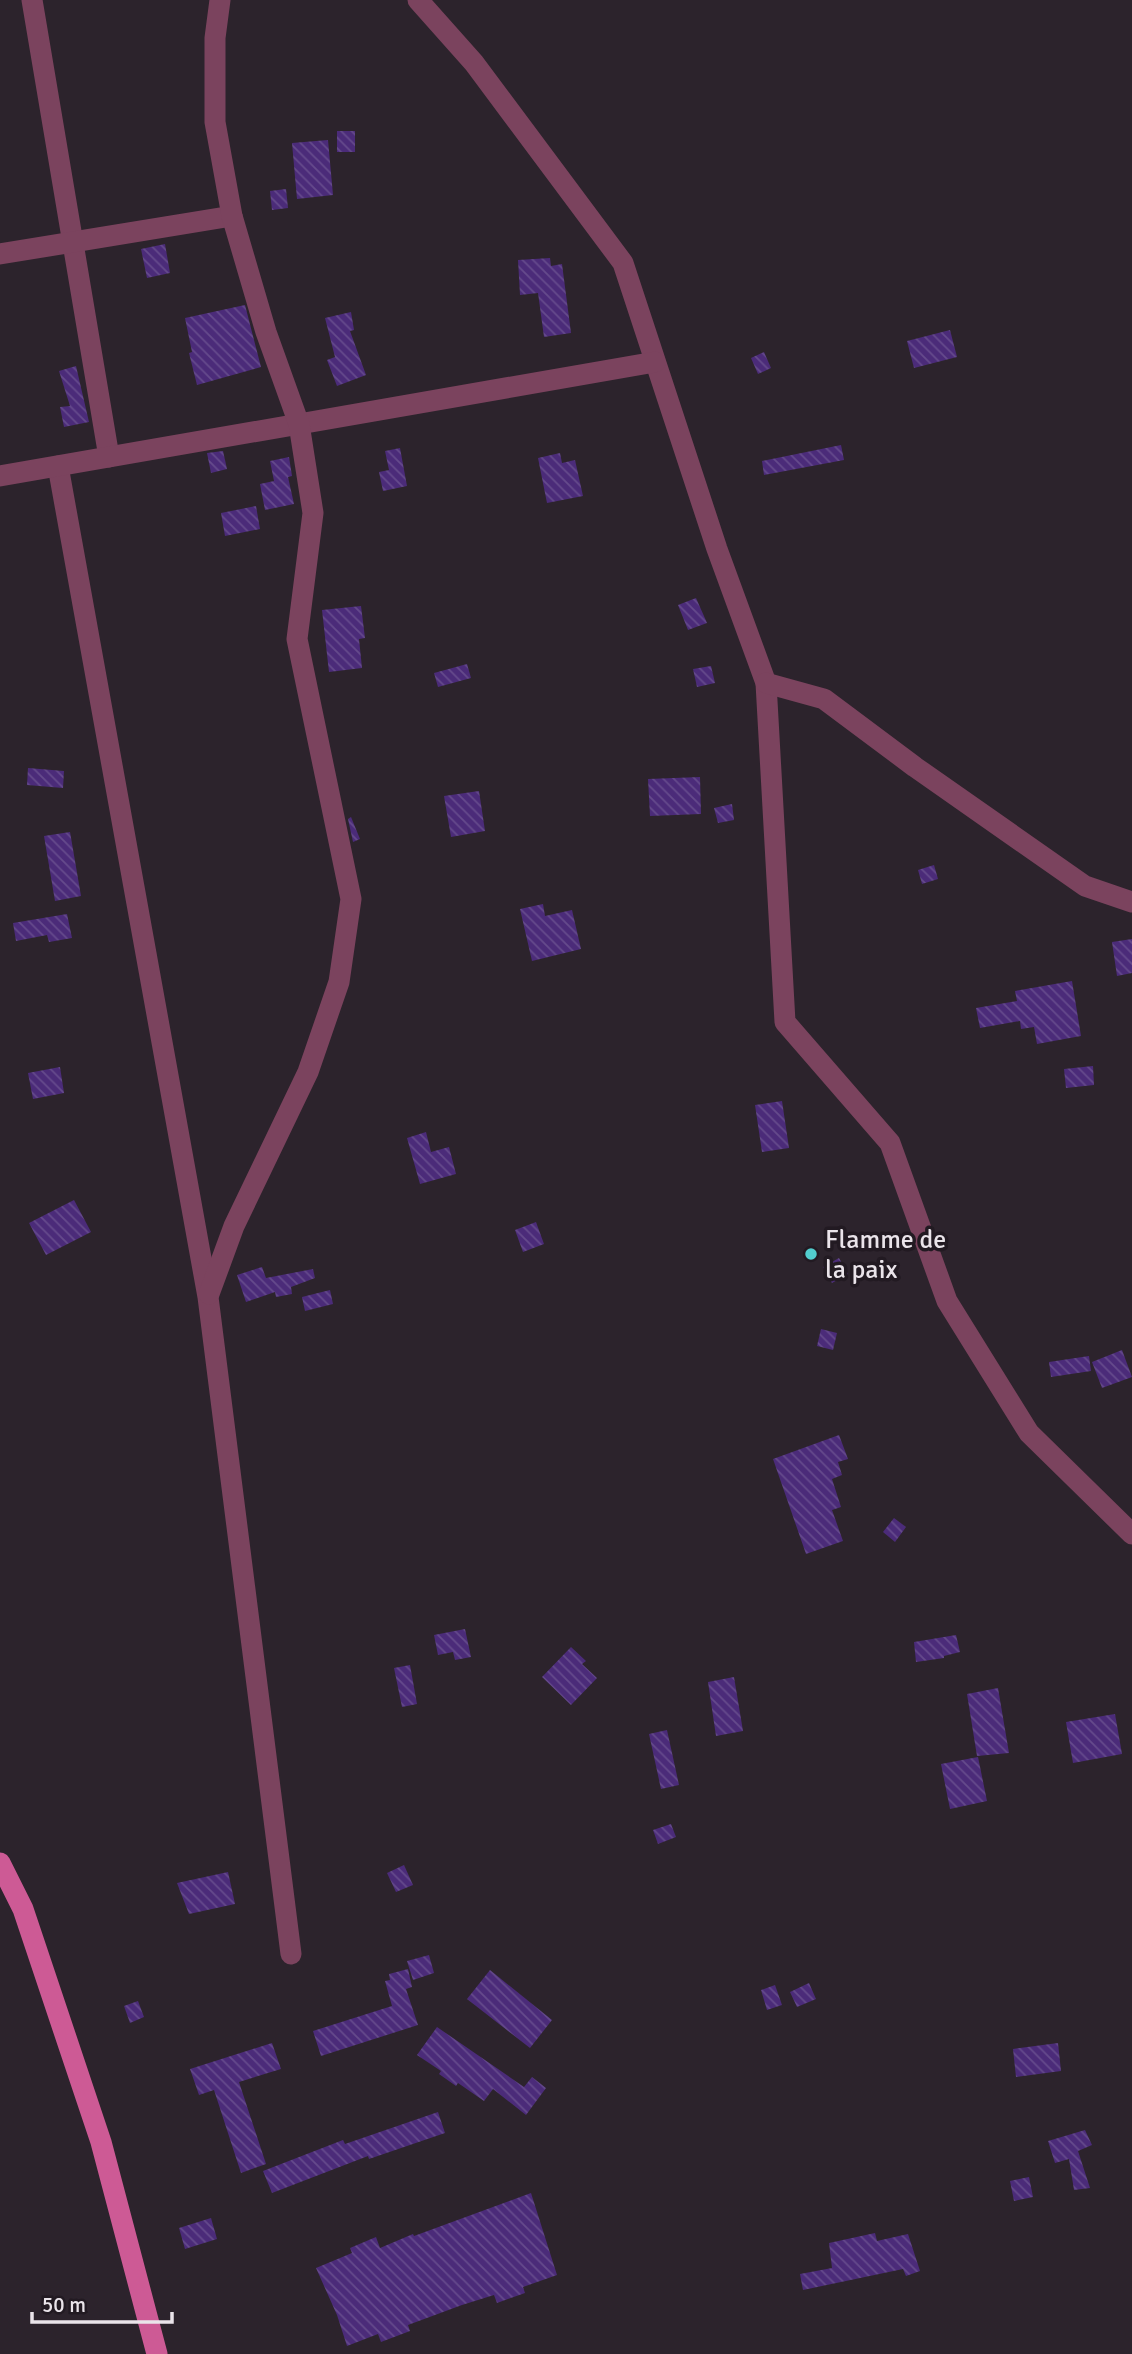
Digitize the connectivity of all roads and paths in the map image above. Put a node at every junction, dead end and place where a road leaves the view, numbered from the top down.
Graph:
1 (32, 0) edge
2 (220, 0) edge
3 (418, 0) edge
4 (232, 216) junction
5 (73, 242) junction
6 (0, 254) edge
7 (654, 362) junction
8 (299, 424) junction
9 (109, 457) junction
10 (58, 466) junction
11 (0, 476) edge
12 (766, 683) junction
13 (1132, 902) edge
14 (208, 1297) junction
15 (1132, 1534) edge
16 (0, 1863) edge
17 (291, 1954) dead end
18 (157, 2354) edge

1 - 5 street
2 - 4 street
3 - 7 street
4 - 5 street
4 - 8 street
5 - 6 street
5 - 9 street
7 - 8 street
7 - 12 street
8 - 9 street
8 - 14 street
9 - 10 street
10 - 11 street
10 - 14 street
12 - 13 street
12 - 15 street
14 - 17 street
16 - 18 main road

